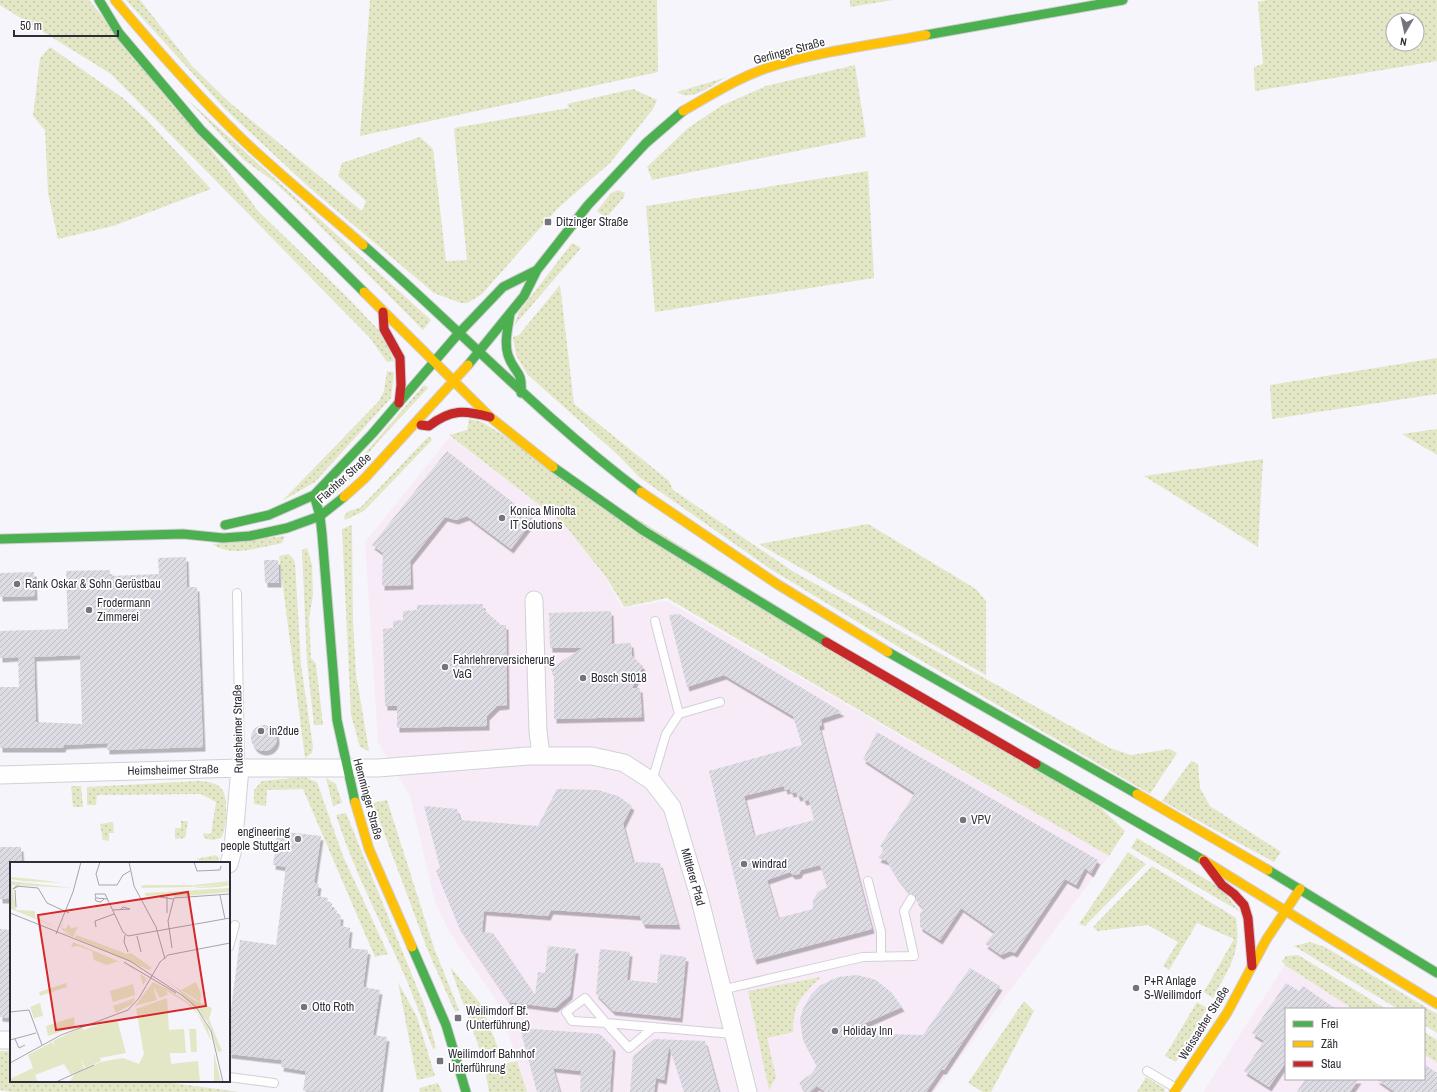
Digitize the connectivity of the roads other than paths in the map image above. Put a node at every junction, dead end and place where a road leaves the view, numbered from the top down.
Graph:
1 (99, 0) edge
2 (115, 0) edge
3 (1122, 0) edge
4 (537, 270) junction
5 (383, 312) junction
6 (510, 313) junction
7 (458, 334) junction
8 (479, 353) junction
9 (434, 363) junction
10 (454, 382) junction
11 (521, 393) junction
12 (399, 403) junction
13 (490, 417) junction
14 (416, 424) junction
15 (314, 495) junction
16 (320, 516) junction
17 (183, 534) junction
18 (0, 539) edge
19 (237, 594) dead end
20 (534, 600) dead end
21 (655, 621) dead end
22 (720, 702) dead end
23 (679, 714) junction
24 (541, 756) junction
25 (240, 768) junction
26 (347, 768) junction
27 (0, 775) edge
28 (652, 781) junction
29 (1203, 860) junction
30 (230, 862) edge
31 (868, 881) dead end
32 (1300, 889) junction
33 (911, 899) dead end
34 (1286, 912) junction
35 (235, 925) dead end
36 (230, 943) edge
37 (881, 957) junction
38 (1252, 966) junction
39 (1437, 973) edge
40 (721, 990) junction
41 (1437, 1004) edge
42 (606, 1023) junction
43 (654, 1027) junction
44 (733, 1034) junction
45 (1147, 1071) dead end
46 (230, 1077) edge
47 (274, 1083) dead end
48 (1178, 1091) edge
49 (466, 1092) edge
50 (748, 1092) edge

1 - 5 main road
2 - 7 main road
3 - 4 main road, Gerlinger Straße
4 - 6 main road, Gerlinger Straße
4 - 7 main road, Gerlinger Straße
5 - 9 main road
5 - 12 main road
6 - 8 main road, Gerlinger Straße
6 - 11 main road
7 - 8 main road
7 - 9 main road, Flachter Straße
8 - 10 main road, Flachter Straße
8 - 11 main road
9 - 10 main road
9 - 12 main road, Flachter Straße
10 - 13 main road
10 - 14 main road, Flachter Straße
11 - 32 main road
12 - 15 main road, Flachter Straße
13 - 14 main road
13 - 29 main road
14 - 16 main road, Flachter Straße
15 - 16 main road, Hemminger Straße
15 - 17 main road, Flachter Straße
16 - 17 main road, Flachter Straße
16 - 26 main road, Hemminger Straße
17 - 18 main road, Flachter Straße
19 - 25 lane, Rutesheimer Straße
20 - 24 street
21 - 23 lane
22 - 23 lane
23 - 28 lane
24 - 26 street, Mittlerer Pfad
24 - 28 street, Mittlerer Pfad
25 - 26 street, Heimsheimer Straße
25 - 27 street, Heimsheimer Straße
25 - 30 street, Rutesheimer Straße
26 - 49 main road, Hemminger Straße
28 - 40 street, Mittlerer Pfad
29 - 34 main road
29 - 38 main road
31 - 37 lane
32 - 34 main road, Weissacher Straße
32 - 39 main road
33 - 37 lane
34 - 38 main road, Weissacher Straße
34 - 41 main road
35 - 36 lane
37 - 40 lane
38 - 48 main road, Weissacher Straße
40 - 44 street, Mittlerer Pfad
42 - 42 lane
42 - 43 lane
42 - 43 lane
43 - 44 lane
44 - 50 street, Mittlerer Pfad
45 - 48 lane
46 - 47 lane

